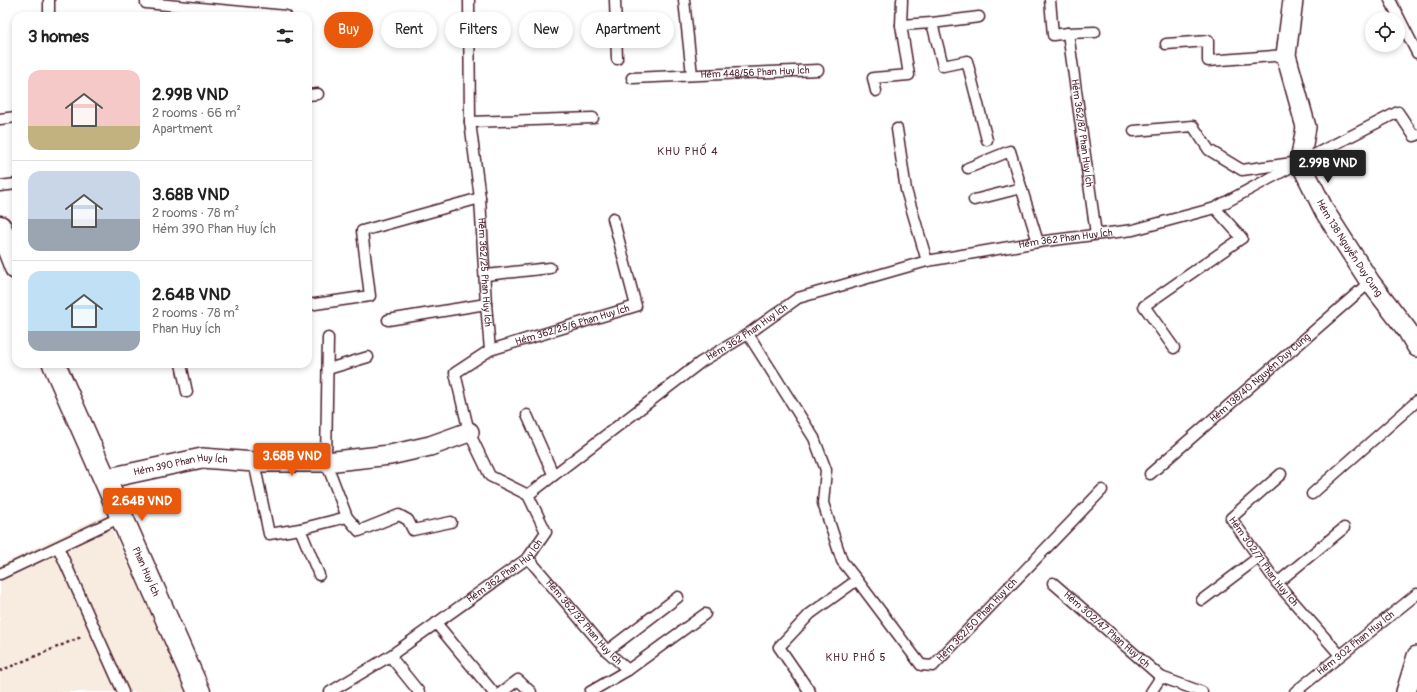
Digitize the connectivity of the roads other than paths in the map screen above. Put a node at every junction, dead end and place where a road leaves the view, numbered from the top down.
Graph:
1 (49, 0) edge
2 (146, 0) edge
3 (469, 0) edge
4 (615, 0) edge
5 (684, 0) edge
6 (902, 0) edge
7 (1050, 0) edge
8 (1293, 0) edge
9 (1390, 0) edge
10 (49, 12) edge
11 (246, 12) edge
12 (979, 17) dead end
13 (932, 22) junction
14 (901, 25) junction
15 (1068, 32) junction
16 (1095, 32) dead end
17 (1166, 44) dead end
18 (1417, 53) edge
19 (1286, 55) junction
20 (617, 59) dead end
21 (818, 70) dead end
22 (692, 74) junction
23 (632, 78) dead end
24 (876, 91) dead end
25 (12, 118) edge
26 (593, 118) dead end
27 (0, 119) edge
28 (470, 122) junction
29 (897, 129) dead end
30 (1134, 131) dead end
31 (1416, 138) edge
32 (987, 140) dead end
33 (1300, 162) junction
34 (968, 168) dead end
35 (12, 184) edge
36 (0, 186) edge
37 (1021, 188) junction
38 (480, 198) junction
39 (974, 200) dead end
40 (1215, 208) junction
41 (613, 218) dead end
42 (0, 227) edge
43 (1096, 234) junction
44 (1038, 242) junction
45 (4, 247) edge
46 (12, 261) edge
47 (927, 261) junction
48 (550, 268) dead end
49 (486, 275) junction
50 (1370, 282) junction
51 (312, 304) edge
52 (486, 304) junction
53 (388, 320) dead end
54 (1412, 327) edge
55 (748, 334) junction
56 (328, 338) dead end
57 (1417, 347) edge
58 (1174, 348) dead end
59 (490, 350) junction
60 (368, 357) dead end
61 (56, 368) edge
62 (181, 368) edge
63 (328, 369) junction
64 (187, 392) dead end
65 (1417, 401) edge
66 (528, 415) dead end
67 (469, 432) junction
68 (254, 462) junction
69 (326, 462) junction
70 (553, 474) junction
71 (1150, 474) dead end
72 (1281, 474) dead end
73 (104, 478) junction
74 (1102, 490) dead end
75 (1312, 494) dead end
76 (528, 495) junction
77 (121, 517) junction
78 (347, 517) junction
79 (451, 522) dead end
80 (1344, 528) dead end
81 (300, 529) junction
82 (58, 546) junction
83 (1259, 557) junction
84 (528, 558) junction
85 (0, 574) edge
86 (319, 575) dead end
87 (857, 580) junction
88 (1277, 583) junction
89 (1053, 584) dead end
90 (1417, 594) edge
91 (678, 596) dead end
92 (1202, 600) dead end
93 (705, 614) dead end
94 (436, 623) junction
95 (607, 651) junction
96 (1340, 655) junction
97 (390, 656) junction
98 (1417, 656) edge
99 (628, 670) junction
100 (1161, 676) junction
101 (123, 692) edge
102 (198, 692) edge
103 (330, 692) edge
104 (419, 692) edge
105 (493, 692) edge
106 (502, 692) edge
107 (531, 692) edge
108 (590, 692) edge
109 (810, 692) edge
110 (1151, 692) edge
111 (1202, 692) edge
112 (1294, 692) edge
113 (1406, 692) edge

1 - 10 lane
2 - 11 lane
3 - 28 lane, Hẻm 362/25 Phan Huy Ích
4 - 20 lane
5 - 22 lane, Hẻm 448/56 Phan Huy Ích
6 - 14 lane
7 - 15 lane
8 - 19 street
9 - 18 lane
12 - 13 lane
13 - 14 lane
13 - 32 lane
14 - 24 lane
15 - 16 lane
15 - 43 lane, Hẻm 362/87 Phan Huy Ích
17 - 19 lane
19 - 33 street
21 - 22 lane, Hẻm 448/56 Phan Huy Ích
22 - 23 lane, Hẻm 448/56 Phan Huy Ích
25 - 27 lane
26 - 28 lane
28 - 38 lane, Hẻm 362/25 Phan Huy Ích
29 - 47 lane
30 - 33 lane
31 - 33 lane, Hẻm 362 Phan Huy Ích
33 - 40 lane, Hẻm 362 Phan Huy Ích
33 - 50 street, Hẻm 138 Nguyễn Duy Cung
34 - 37 lane
35 - 36 lane
37 - 39 lane
37 - 44 lane
38 - 49 lane, Hẻm 362/25 Phan Huy Ích
38 - 51 lane
40 - 43 lane, Hẻm 362 Phan Huy Ích
40 - 58 lane
41 - 59 lane, Hẻm 362/25/6 Phan Huy Ích
42 - 45 main road
43 - 44 lane, Hẻm 362 Phan Huy Ích
44 - 47 lane, Hẻm 362 Phan Huy Ích
45 - 46 main road
47 - 55 lane, Hẻm 362 Phan Huy Ích
48 - 49 lane
49 - 52 lane, Hẻm 362/25 Phan Huy Ích
50 - 54 street, Hẻm 138 Nguyễn Duy Cung
50 - 71 lane, Hẻm 138/40 Nguyễn Duy Cung
52 - 53 lane
52 - 59 lane, Hẻm 362/25 Phan Huy Ích
54 - 57 street, Hẻm 138 Nguyễn Duy Cung
55 - 70 lane, Hẻm 362 Phan Huy Ích
55 - 87 lane, Hẻm 362/50 Phan Huy Ích
56 - 63 lane
59 - 67 lane
60 - 63 lane
61 - 73 main road, Phan Huy Ích
62 - 64 lane
63 - 69 lane
65 - 75 lane
66 - 70 lane
67 - 69 street, Hẻm 390 Phan Huy Ích
67 - 76 lane
68 - 69 street, Hẻm 390 Phan Huy Ích
68 - 73 street, Hẻm 390 Phan Huy Ích
68 - 81 lane
69 - 78 lane
70 - 76 lane, Hẻm 362 Phan Huy Ích
72 - 83 lane, Hẻm 302/71 Phan Huy Ích
73 - 77 main road, Phan Huy Ích
74 - 87 lane, Hẻm 362/50 Phan Huy Ích
76 - 84 lane, Hẻm 362 Phan Huy Ích
77 - 82 lane
77 - 102 main road, Phan Huy Ích
78 - 79 lane
78 - 81 lane
80 - 88 lane
81 - 86 lane
82 - 85 lane
82 - 101 lane
83 - 88 lane, Hẻm 302/71 Phan Huy Ích
83 - 92 lane
84 - 94 lane, Hẻm 362 Phan Huy Ích
84 - 95 lane, Hẻm 362/32 Phan Huy Ích
87 - 109 lane
88 - 96 lane, Hẻm 302/71 Phan Huy Ích
89 - 100 lane, Hẻm 302/47 Phan Huy Ích
90 - 96 lane, Hẻm 302 Phan Huy Ích
91 - 95 lane
93 - 99 lane
94 - 97 lane, Hẻm 362 Phan Huy Ích
94 - 105 lane
95 - 99 lane, Hẻm 362/32 Phan Huy Ích
96 - 112 lane, Hẻm 302 Phan Huy Ích
97 - 103 lane, Hẻm 362 Phan Huy Ích
97 - 104 lane
98 - 113 street
99 - 108 lane, Hẻm 362/32 Phan Huy Ích
100 - 110 lane
100 - 111 lane
106 - 107 lane

